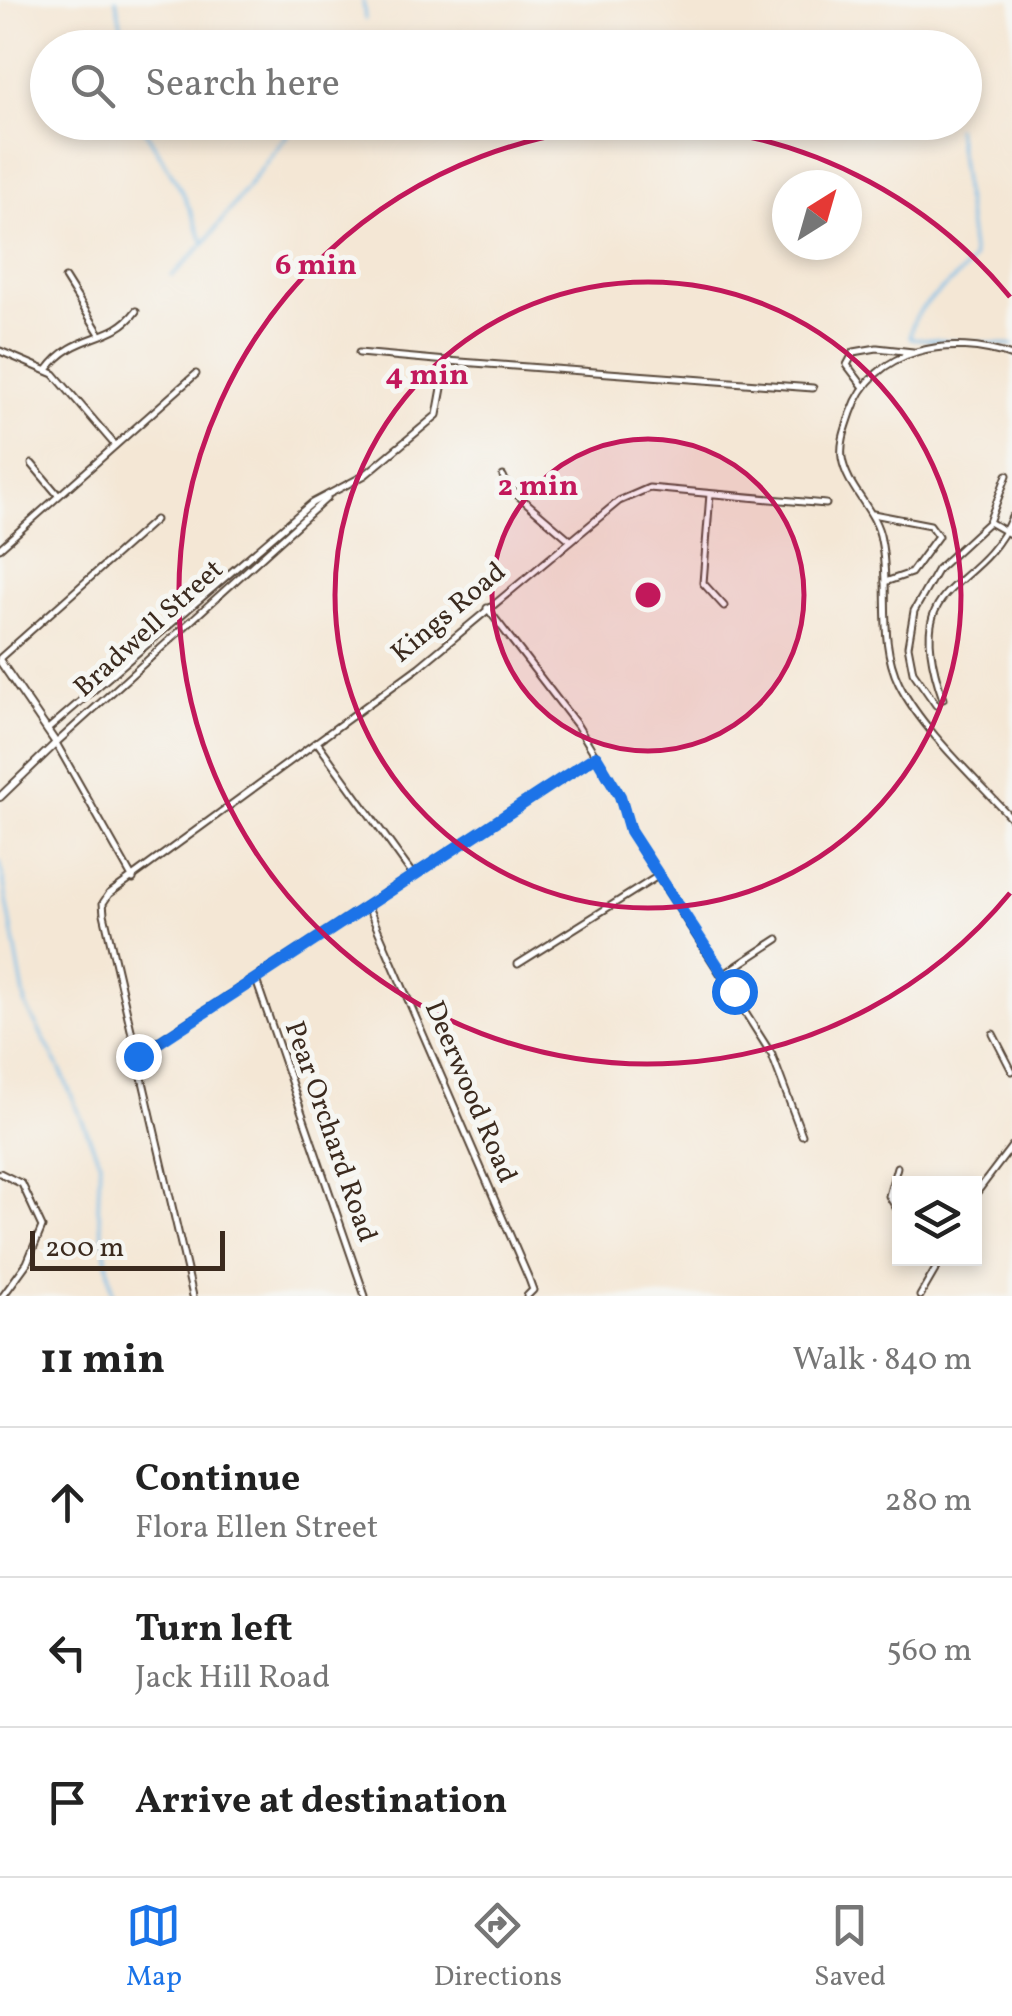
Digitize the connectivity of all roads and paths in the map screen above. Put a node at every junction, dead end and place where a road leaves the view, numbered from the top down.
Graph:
1 (65, 278) dead end
2 (136, 311) dead end
3 (100, 334) junction
4 (0, 352) edge
5 (913, 352) junction
6 (359, 353) dead end
7 (1012, 356) edge
8 (447, 361) junction
9 (47, 370) junction
10 (196, 374) dead end
11 (863, 386) junction
12 (812, 388) dead end
13 (114, 445) junction
14 (32, 464) dead end
15 (503, 476) dead end
16 (1007, 476) dead end
17 (710, 494) junction
18 (58, 495) junction
19 (329, 496) junction
20 (826, 504) dead end
21 (871, 514) junction
22 (1012, 517) edge
23 (155, 520) dead end
24 (989, 522) junction
25 (1009, 533) edge
26 (570, 540) junction
27 (1, 546) edge
28 (885, 582) junction
29 (724, 606) dead end
30 (487, 608) junction
31 (0, 660) edge
32 (943, 698) dead end
33 (936, 705) dead end
34 (46, 730) junction
35 (317, 742) junction
36 (56, 743) junction
37 (596, 756) junction
38 (0, 796) edge
39 (1012, 819) edge
40 (413, 875) junction
41 (658, 876) junction
42 (133, 879) junction
43 (368, 906) junction
44 (778, 939) dead end
45 (518, 964) dead end
46 (722, 975) junction
47 (256, 980) junction
48 (993, 1034) dead end
49 (138, 1056) junction
50 (1012, 1071) edge
51 (802, 1135) dead end
52 (1012, 1146) edge
53 (897, 1166) dead end
54 (0, 1173) edge
55 (894, 1176) edge
56 (982, 1185) edge
57 (937, 1266) edge
58 (529, 1295) edge
59 (3, 1296) edge
60 (192, 1296) edge
61 (365, 1296) edge
62 (920, 1296) edge

1 - 3 street
2 - 3 street
3 - 9 street
4 - 9 street
5 - 7 street
5 - 11 street
5 - 11 street
6 - 8 street
8 - 12 street
8 - 19 street, Bradwell Street
9 - 13 street
10 - 13 street
11 - 21 street
13 - 18 street
14 - 18 street
15 - 26 street
16 - 24 street
17 - 20 street, Kings Road
17 - 26 street, Kings Road
17 - 29 street
18 - 27 street
19 - 34 street, Bradwell Street
19 - 36 street, Bradwell Street
21 - 28 street
21 - 28 street
22 - 25 street
23 - 31 street
24 - 25 street
24 - 33 street
25 - 32 street
26 - 30 street, Kings Road
28 - 39 street
30 - 35 street, Kings Road
30 - 37 street
31 - 34 street
34 - 36 street
35 - 40 street
35 - 42 street, Kings Road
36 - 38 street, Bradwell Street
36 - 42 street
37 - 40 street
37 - 41 street
40 - 43 street
41 - 45 street
41 - 46 street
42 - 49 street, Kings Road
43 - 47 street
43 - 58 street, Deerwood Road
44 - 46 street
46 - 51 street
47 - 49 street
47 - 61 street, Pear Orchard Road
48 - 50 street
49 - 60 street
52 - 56 street
53 - 55 street
54 - 59 street
57 - 62 street

